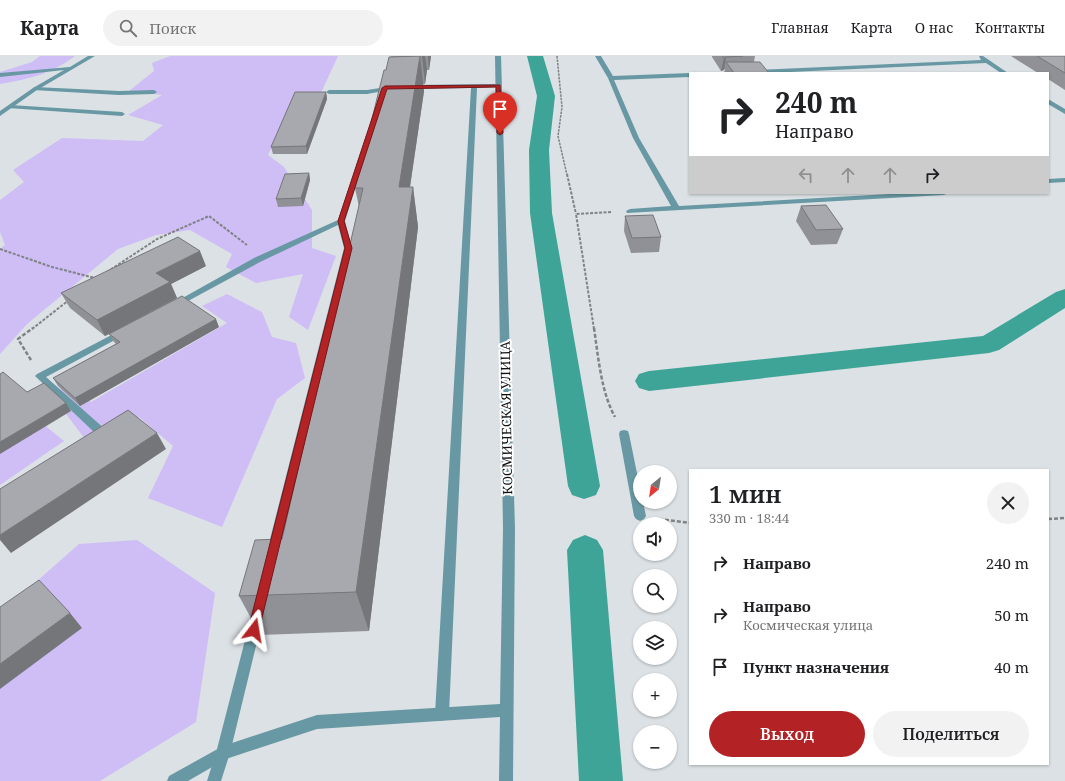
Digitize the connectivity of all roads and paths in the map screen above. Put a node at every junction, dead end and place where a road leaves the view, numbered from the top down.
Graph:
1 (92, 56) edge
2 (498, 56) edge
3 (557, 56) edge
4 (598, 56) edge
5 (980, 56) edge
6 (986, 61) junction
7 (75, 67) junction
8 (748, 72) edge
9 (1003, 72) edge
10 (0, 75) edge
11 (689, 75) edge
12 (611, 78) junction
13 (474, 86) junction
14 (498, 86) junction
15 (400, 88) edge
16 (407, 88) edge
17 (35, 89) junction
18 (154, 92) dead end
19 (329, 92) dead end
20 (1049, 102) edge
21 (10, 107) junction
22 (1065, 112) edge
23 (0, 114) edge
24 (122, 114) dead end
25 (370, 132) edge
26 (1065, 180) edge
27 (1049, 182) edge
28 (926, 194) edge
29 (676, 208) junction
30 (630, 211) joint
31 (576, 214) junction
32 (341, 221) junction
33 (0, 249) edge
34 (263, 258) junction
35 (107, 272) edge
36 (100, 276) edge
37 (97, 278) junction
38 (91, 283) edge
39 (73, 297) edge
40 (166, 309) edge
41 (131, 328) edge
42 (40, 376) junction
43 (624, 434) joint
44 (89, 442) edge
45 (640, 516) joint
46 (1065, 518) edge
47 (1049, 519) edge
48 (689, 523) edge
49 (271, 558) edge
50 (260, 605) edge
51 (506, 710) junction
52 (442, 714) junction
53 (223, 753) junction
54 (174, 781) edge
55 (214, 781) edge
56 (506, 781) edge

1 - 7 street
2 - 14 street, КОСМИЧЕСКАЯ УЛИЦА
3 - 31 path
4 - 12 street
5 - 6 street
6 - 8 street
6 - 9 street
7 - 10 street
7 - 17 street
11 - 12 street
12 - 29 street
13 - 14 street
13 - 16 street
13 - 52 street
14 - 51 street, КОСМИЧЕСКАЯ УЛИЦА
15 - 19 street
17 - 18 street
17 - 21 street
20 - 22 street
21 - 23 street
21 - 24 street
25 - 32 street
26 - 27 street
28 - 29 street
29 - 30 street
30 - 31 path
31 - 43 path
32 - 34 street
32 - 49 street
33 - 37 path
34 - 35 path
34 - 40 street
36 - 37 path
37 - 38 path
39 - 42 path
41 - 42 street
42 - 44 street
43 - 45 street
45 - 48 path
46 - 47 path
50 - 53 street
51 - 52 street
51 - 56 street, КОСМИЧЕСКАЯ УЛИЦА
52 - 53 street
53 - 54 street
53 - 55 street

